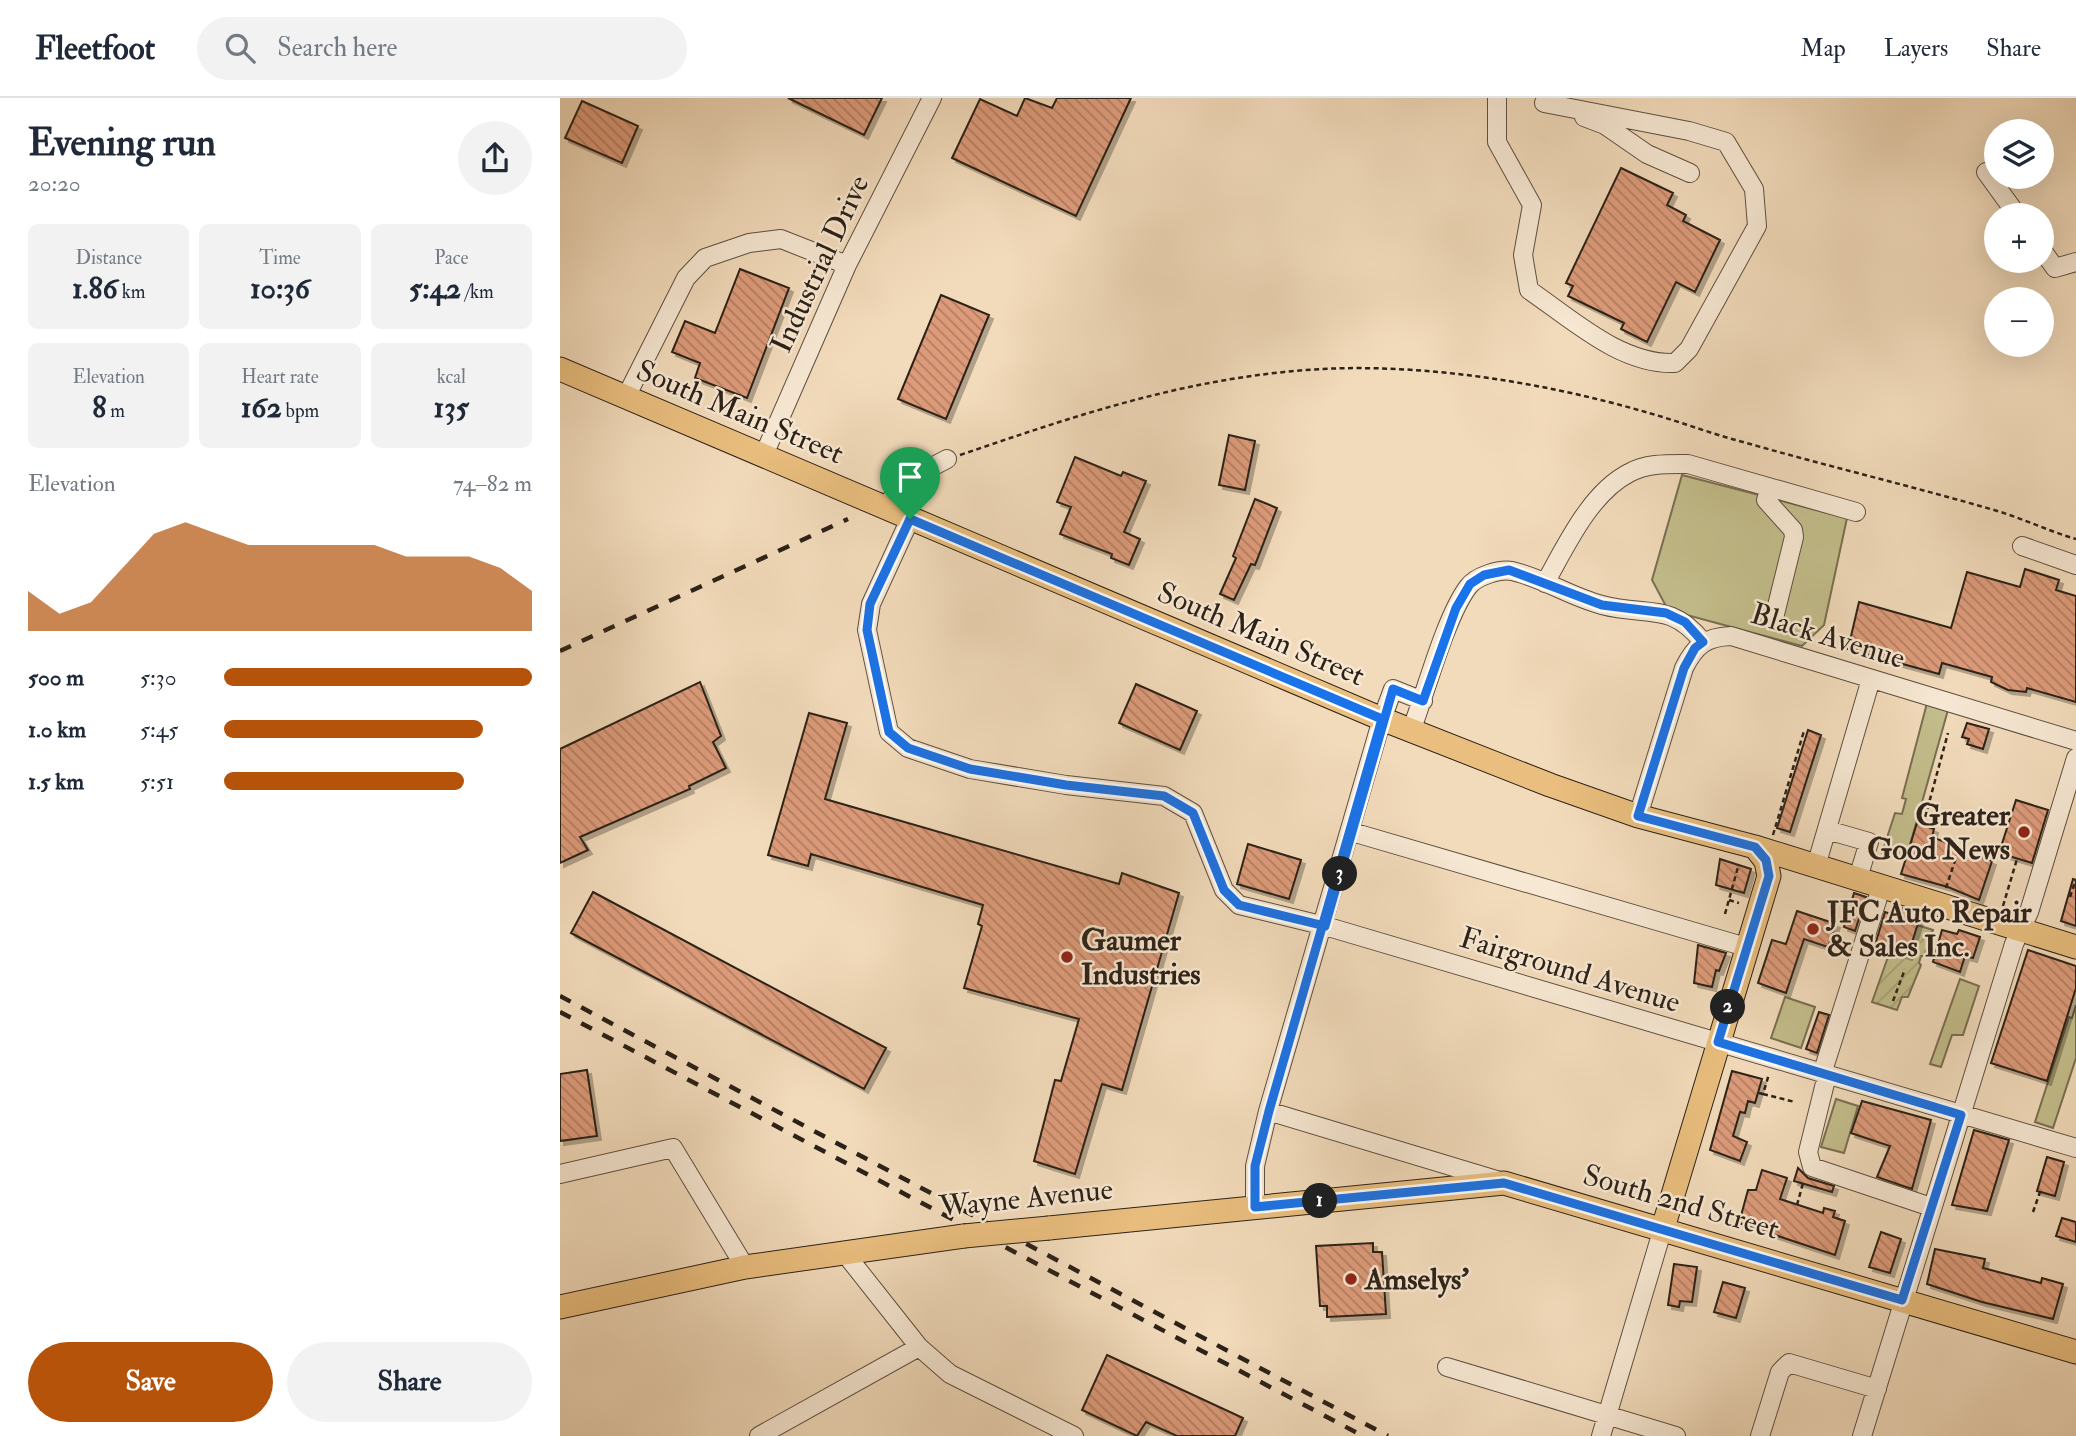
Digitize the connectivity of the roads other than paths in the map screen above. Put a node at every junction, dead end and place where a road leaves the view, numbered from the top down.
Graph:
1 (932, 98) edge
2 (1497, 98) edge
3 (1540, 100) edge
4 (1690, 173) dead end
5 (2076, 262) edge
6 (847, 265) junction
7 (2054, 267) edge
8 (560, 369) edge
9 (626, 397) junction
10 (763, 457) junction
11 (947, 459) road end
12 (1770, 488) junction
13 (886, 509) junction
14 (1856, 512) dead end
15 (910, 519) junction
16 (2022, 547) dead end
17 (2076, 565) edge
18 (1545, 583) junction
19 (1774, 618) dead end
20 (1703, 642) junction
21 (1871, 678) junction
22 (1423, 701) junction
23 (1382, 719) junction
24 (1412, 731) junction
25 (2076, 741) edge
26 (2076, 758) edge
27 (1638, 816) junction
28 (1827, 830) junction
29 (1352, 832) junction
30 (1763, 843) junction
31 (1792, 859) junction
32 (1816, 866) junction
33 (1769, 876) junction
34 (1857, 881) junction
35 (1881, 888) junction
36 (1325, 926) junction
37 (2020, 931) junction
38 (1746, 947) junction
39 (2076, 947) edge
40 (1718, 1042) junction
41 (1825, 1074) junction
42 (1269, 1111) junction
43 (1961, 1115) junction
44 (2076, 1148) edge
45 (560, 1174) edge
46 (1504, 1183) junction
47 (1255, 1207) junction
48 (1931, 1207) junction
49 (1663, 1228) junction
50 (842, 1251) junction
51 (745, 1267) junction
52 (1902, 1300) junction
53 (560, 1307) edge
54 (919, 1347) junction
55 (2076, 1351) edge
56 (1447, 1367) dead end
57 (1877, 1389) junction
58 (1608, 1414) junction
59 (759, 1436) edge
60 (1074, 1436) edge
61 (1601, 1436) edge
62 (1676, 1436) edge
63 (1760, 1436) edge
64 (1862, 1436) edge

1 - 6 street, Industrial Drive
2 - 3 street
3 - 4 street
5 - 7 street
6 - 9 street
6 - 10 street, Industrial Drive
8 - 9 main road, South Main Street
9 - 10 main road, South Main Street
10 - 13 main road, South Main Street
11 - 13 street
12 - 14 street
12 - 18 street
12 - 19 street
13 - 15 main road, South Main Street
15 - 23 main road, South Main Street
15 - 36 street, Fairground Avenue
16 - 17 street
18 - 20 street
18 - 22 street
20 - 21 street, Black Avenue
20 - 27 street
21 - 25 street, Black Avenue
21 - 28 street
22 - 23 street
22 - 24 street
23 - 24 main road, South Main Street
23 - 29 street
24 - 27 main road, South Main Street
26 - 37 street
27 - 30 main road, South Main Street
28 - 32 street
28 - 34 street
29 - 36 street
29 - 38 street
30 - 31 main road, South Main Street
30 - 33 main road
31 - 32 main road, South Main Street
31 - 33 main road
32 - 34 main road, South Main Street
33 - 38 main road
34 - 35 main road, South Main Street
35 - 37 main road, South Main Street
35 - 41 street
36 - 40 street, Fairground Avenue
36 - 42 street
37 - 39 main road, South Main Street
37 - 43 street
38 - 40 main road
40 - 41 street, Fairground Avenue
40 - 49 main road
41 - 43 street, Fairground Avenue
41 - 48 street
42 - 46 street, South 2nd Street
42 - 47 street
43 - 44 street, Fairground Avenue
43 - 48 street
45 - 51 street
46 - 47 main road, Wayne Avenue
46 - 49 main road, South 2nd Street
47 - 50 main road, Wayne Avenue, bridge
48 - 52 street
49 - 52 main road, South 2nd Street
49 - 58 street
50 - 51 main road, Wayne Avenue
50 - 54 street
51 - 53 main road, Wayne Avenue
52 - 55 main road, South 2nd Street
52 - 57 street
54 - 59 street
54 - 60 street
56 - 58 street
57 - 63 street
57 - 64 street
58 - 61 street
58 - 62 street

